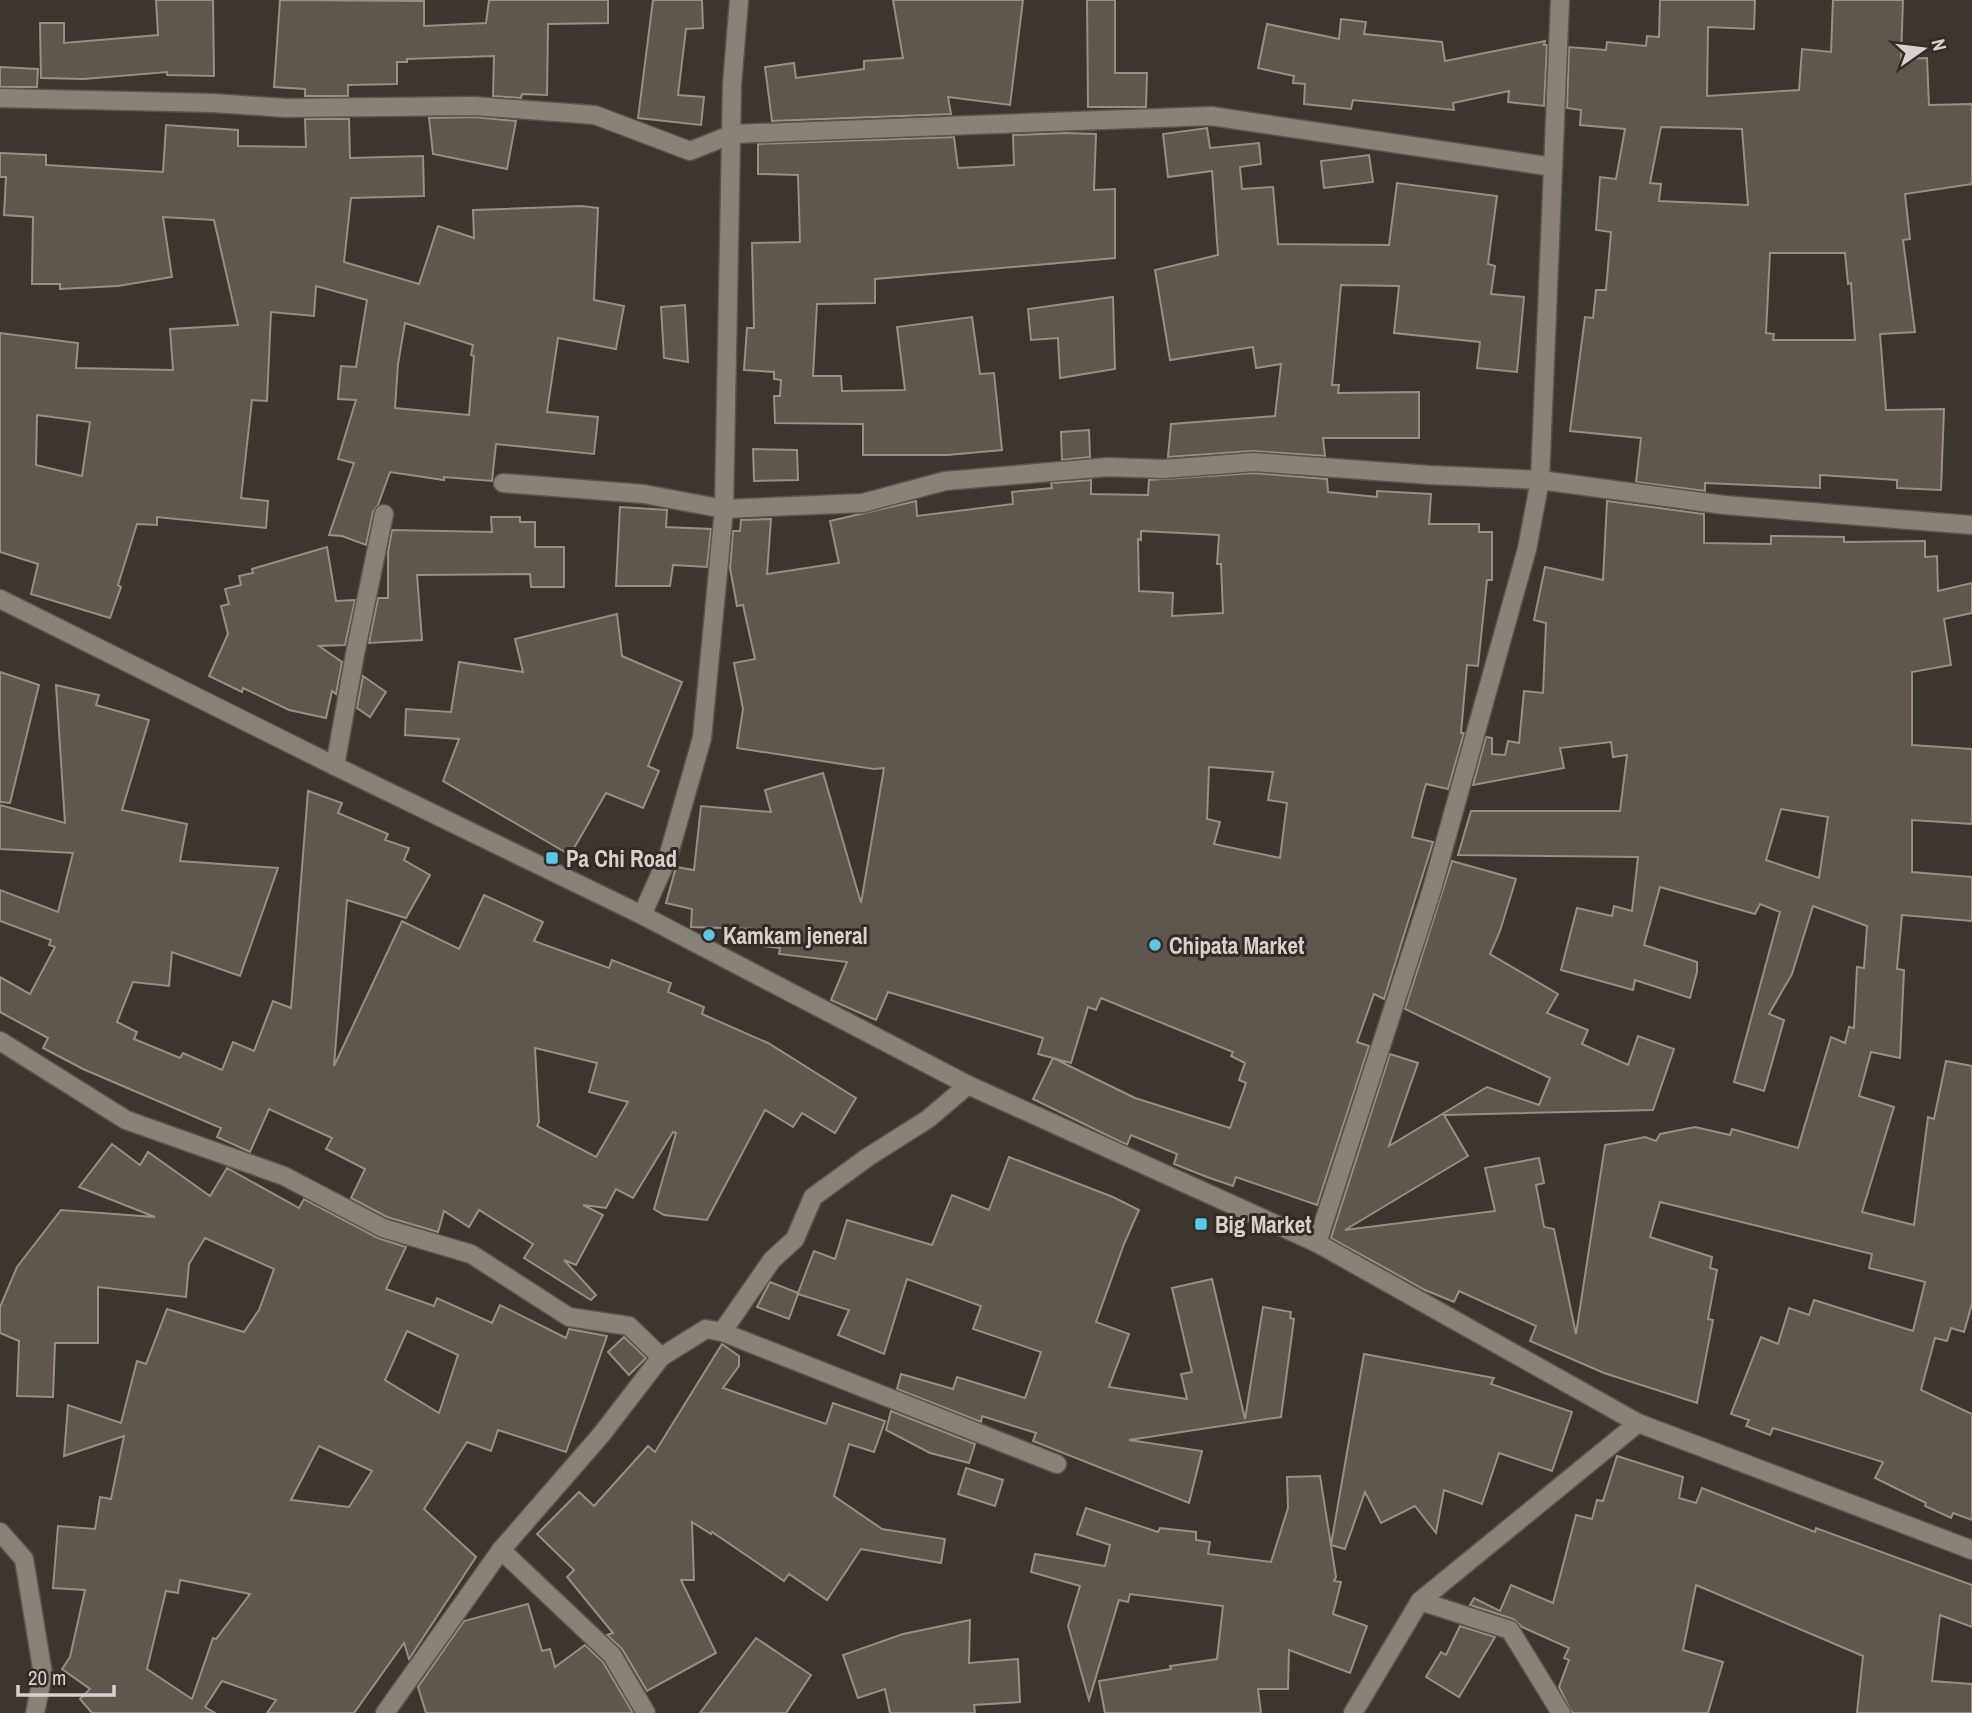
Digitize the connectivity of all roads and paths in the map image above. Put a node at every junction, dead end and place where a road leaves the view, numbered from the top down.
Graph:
1 (739, 0) edge
2 (1560, 0) edge
3 (0, 98) edge
4 (733, 134) junction
5 (1553, 167) junction
6 (1540, 480) junction
7 (503, 483) dead end
8 (724, 509) junction
9 (384, 514) dead end
10 (1972, 525) edge
11 (0, 599) edge
12 (335, 766) junction
13 (642, 915) junction
14 (0, 1041) edge
15 (968, 1085) junction
16 (1317, 1243) junction
17 (722, 1332) junction
18 (661, 1357) junction
19 (1638, 1423) junction
20 (1057, 1464) dead end
21 (0, 1532) edge
22 (501, 1550) junction
23 (1972, 1550) edge
24 (1420, 1601) junction
25 (35, 1713) edge
26 (385, 1713) edge
27 (646, 1713) edge
28 (1353, 1713) edge
29 (1561, 1713) edge

1 - 4 street
2 - 5 street
3 - 4 street
4 - 5 street
4 - 8 street
5 - 6 street
6 - 8 street
6 - 10 street
6 - 16 street
7 - 8 street
8 - 13 street
9 - 12 street
11 - 12 street
12 - 13 street
13 - 15 street
14 - 18 street
15 - 16 street
15 - 17 street
16 - 19 street
17 - 18 street
17 - 20 street
18 - 22 street
19 - 23 street
19 - 24 street
21 - 25 street
22 - 26 street
22 - 27 street
24 - 28 street
24 - 29 street

